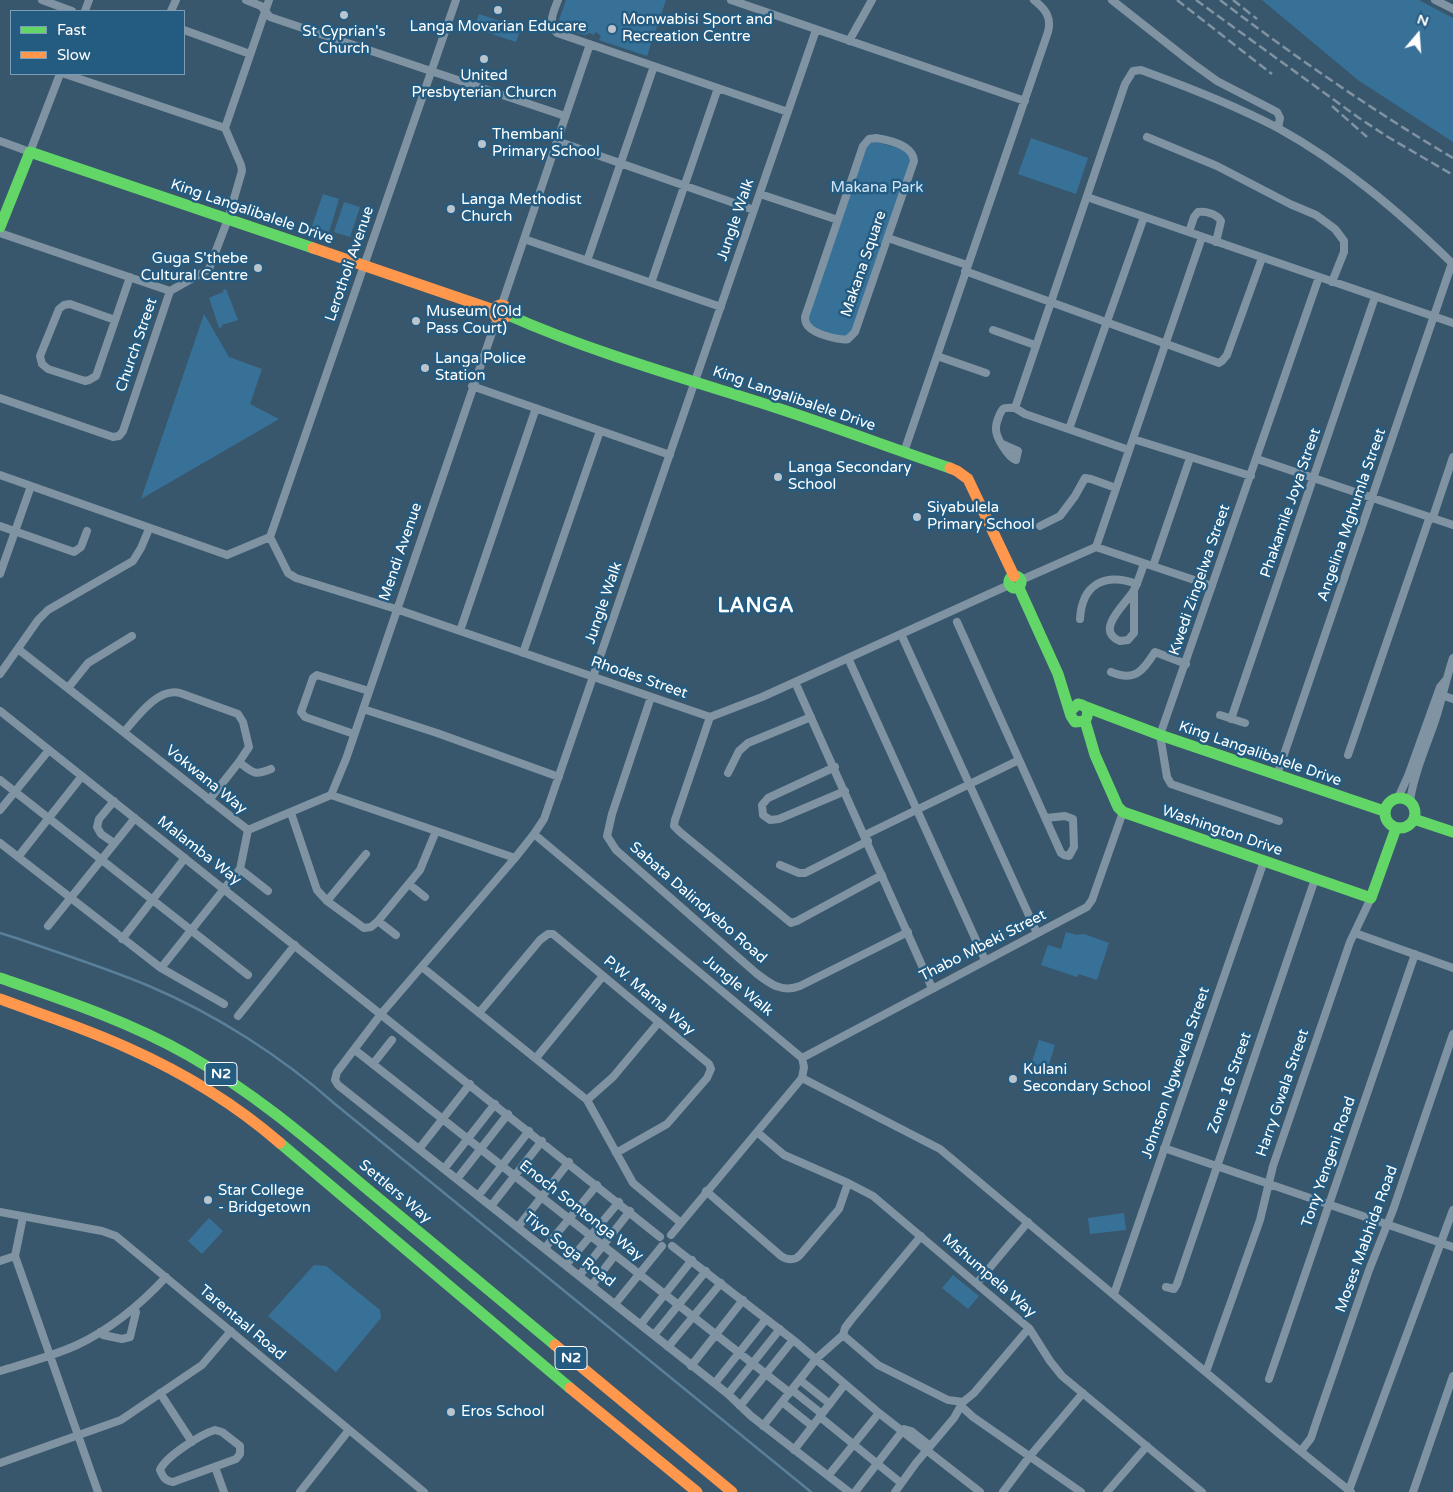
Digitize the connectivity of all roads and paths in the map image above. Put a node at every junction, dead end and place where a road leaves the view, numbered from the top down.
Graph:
1 (42, 0) edge
2 (246, 0) edge
3 (269, 0) edge
4 (456, 0) edge
5 (558, 0) edge
6 (731, 0) edge
7 (872, 0) edge
8 (1034, 0) edge
9 (1112, 0) edge
10 (1435, 0) edge
11 (1453, 9) edge
12 (69, 10) edge
13 (265, 12) junction
14 (185, 30) edge
15 (816, 30) junction
16 (850, 41) junction
17 (590, 44) junction
18 (250, 54) junction
19 (654, 66) junction
20 (431, 71) junction
21 (60, 75) edge
22 (68, 75) edge
23 (718, 88) junction
24 (1024, 101) junction
25 (788, 112) junction
26 (565, 116) junction
27 (226, 128) junction
28 (1278, 128) junction
29 (1147, 137) dead end
30 (0, 141) edge
31 (557, 141) junction
32 (30, 152) junction
33 (621, 163) junction
34 (684, 185) junction
35 (760, 194) junction
36 (1087, 197) junction
37 (754, 210) junction
38 (1144, 217) junction
39 (228, 219) junction
40 (838, 220) junction
41 (0, 227) edge
42 (1189, 232) junction
43 (0, 234) edge
44 (1202, 237) junction
45 (888, 238) junction
46 (524, 239) junction
47 (1216, 242) junction
48 (1262, 258) junction
49 (587, 261) junction
50 (1452, 262) edge
51 (364, 266) junction
52 (966, 268) junction
53 (130, 277) junction
54 (1319, 277) junction
55 (1332, 282) junction
56 (651, 283) junction
57 (170, 291) junction
58 (1375, 297) junction
59 (1050, 302) junction
60 (721, 307) junction
61 (500, 312) junction
62 (1434, 317) junction
63 (114, 320) junction
64 (1106, 323) junction
65 (1453, 323) edge
66 (993, 330) dead end
67 (1166, 344) junction
68 (1036, 345) junction
69 (937, 356) junction
70 (986, 373) dead end
71 (695, 382) junction
72 (472, 386) junction
73 (0, 398) edge
74 (536, 408) junction
75 (1015, 408) junction
76 (1069, 429) junction
77 (600, 431) junction
78 (1133, 439) junction
79 (1002, 444) dead end
80 (1129, 450) junction
81 (904, 452) junction
82 (670, 455) junction
83 (1453, 457) edge
84 (1190, 458) junction
85 (1257, 459) junction
86 (0, 475) edge
87 (1250, 476) junction
88 (1314, 478) junction
89 (31, 486) junction
90 (1116, 488) junction
91 (1372, 498) junction
92 (1431, 518) junction
93 (1453, 525) edge
94 (0, 526) edge
95 (1040, 526) dead end
96 (149, 529) junction
97 (15, 531) junction
98 (87, 532) dead end
99 (270, 537) junction
100 (1096, 547) junction
101 (1144, 564) junction
102 (1152, 566) junction
103 (0, 574) edge
104 (1016, 582) junction
105 (1137, 584) junction
106 (1212, 586) junction
107 (1134, 592) junction
108 (396, 609) junction
109 (1080, 619) dead end
110 (957, 622) dead end
111 (460, 631) junction
112 (902, 634) junction
113 (132, 636) dead end
114 (18, 649) junction
115 (523, 653) junction
116 (848, 658) junction
117 (1453, 658) edge
118 (1186, 664) junction
119 (1112, 672) dead end
120 (0, 674) edge
121 (593, 677) junction
122 (795, 682) junction
123 (68, 688) junction
124 (369, 691) junction
125 (1444, 692) edge
126 (651, 697) junction
127 (1453, 699) edge
128 (363, 709) junction
129 (0, 711) edge
130 (1081, 714) junction
131 (1220, 715) dead end
132 (710, 717) junction
133 (811, 717) junction
134 (1231, 719) junction
135 (1245, 723) dead end
136 (124, 732) junction
137 (354, 734) junction
138 (1160, 735) junction
139 (49, 750) junction
140 (1348, 755) dead end
141 (1019, 760) junction
142 (239, 762) junction
143 (835, 767) junction
144 (271, 769) dead end
145 (728, 773) dead end
146 (1277, 775) junction
147 (82, 776) junction
148 (559, 777) junction
149 (0, 780) edge
150 (970, 784) junction
151 (845, 791) junction
152 (15, 792) junction
153 (331, 795) junction
154 (1398, 798) junction
155 (209, 800) junction
156 (114, 801) junction
157 (1410, 802) junction
158 (0, 810) edge
159 (916, 810) junction
160 (1384, 811) junction
161 (1123, 812) junction
162 (291, 813) junction
163 (49, 818) junction
164 (135, 818) junction
165 (1046, 818) junction
166 (1414, 819) junction
167 (1280, 821) dead end
168 (1396, 828) junction
169 (248, 830) junction
170 (436, 832) junction
171 (1453, 832) edge
172 (534, 834) junction
173 (866, 838) junction
174 (0, 843) edge
175 (114, 843) junction
176 (366, 854) dead end
177 (18, 857) junction
178 (185, 858) junction
179 (515, 858) junction
180 (101, 860) junction
181 (1264, 861) junction
182 (780, 865) dead end
183 (240, 869) junction
184 (882, 875) junction
185 (1315, 879) junction
186 (409, 884) junction
187 (225, 889) junction
188 (268, 891) dead end
189 (425, 897) dead end
190 (70, 898) junction
191 (1371, 898) junction
192 (152, 900) junction
193 (327, 901) junction
194 (378, 921) junction
195 (48, 926) dead end
196 (191, 930) junction
197 (908, 932) junction
198 (1037, 933) junction
199 (1355, 934) junction
200 (396, 935) dead end
201 (122, 939) junction
202 (295, 945) junction
203 (1415, 954) junction
204 (985, 960) junction
205 (161, 968) junction
206 (422, 968) junction
207 (1453, 968) edge
208 (248, 976) dead end
209 (604, 976) junction
210 (0, 978) edge
211 (932, 988) junction
212 (0, 999) edge
213 (224, 1004) dead end
214 (479, 1013) junction
215 (381, 1014) junction
216 (238, 1016) dead end
217 (659, 1022) junction
218 (1453, 1034) edge
219 (392, 1040) dead end
220 (355, 1050) junction
221 (536, 1058) junction
222 (802, 1058) junction
223 (373, 1064) junction
224 (802, 1078) junction
225 (470, 1084) junction
226 (587, 1100) junction
227 (496, 1104) junction
228 (508, 1114) junction
229 (443, 1119) junction
230 (530, 1131) junction
231 (756, 1132) junction
232 (468, 1139) junction
233 (542, 1141) junction
234 (1164, 1148) junction
235 (419, 1149) junction
236 (480, 1149) junction
237 (616, 1153) junction
238 (569, 1162) junction
239 (502, 1166) junction
240 (1217, 1166) junction
241 (444, 1169) junction
242 (514, 1176) junction
243 (457, 1179) junction
244 (848, 1183) junction
245 (1270, 1184) junction
246 (597, 1185) junction
247 (706, 1192) junction
248 (478, 1196) junction
249 (542, 1197) junction
250 (618, 1202) junction
251 (1329, 1205) junction
252 (491, 1206) junction
253 (1453, 1210) edge
254 (0, 1212) edge
255 (630, 1212) junction
256 (23, 1217) junction
257 (569, 1219) junction
258 (1028, 1222) junction
259 (681, 1223) junction
260 (1387, 1225) junction
261 (518, 1227) junction
262 (671, 1235) junction
263 (591, 1236) junction
264 (921, 1236) junction
265 (660, 1237) junction
266 (1441, 1243) junction
267 (603, 1246) junction
268 (662, 1246) junction
269 (672, 1246) junction
270 (1453, 1247) edge
271 (545, 1248) junction
272 (615, 1255) junction
273 (16, 1256) junction
274 (692, 1260) junction
275 (0, 1261) edge
276 (566, 1266) junction
277 (706, 1271) junction
278 (640, 1274) junction
279 (580, 1276) junction
280 (166, 1277) junction
281 (720, 1283) junction
282 (977, 1283) junction
283 (592, 1285) junction
284 (1166, 1287) dead end
285 (664, 1294) junction
286 (1114, 1294) junction
287 (743, 1300) junction
288 (616, 1304) junction
289 (678, 1305) junction
290 (134, 1309) junction
291 (693, 1316) junction
292 (766, 1319) junction
293 (641, 1324) junction
294 (1029, 1328) junction
295 (780, 1329) junction
296 (100, 1332) junction
297 (231, 1332) junction
298 (654, 1335) junction
299 (716, 1335) junction
300 (843, 1335) junction
301 (793, 1340) junction
302 (668, 1347) junction
303 (739, 1353) junction
304 (50, 1355) junction
305 (816, 1359) junction
306 (752, 1364) junction
307 (692, 1366) junction
308 (0, 1371) edge
309 (1206, 1372) junction
310 (766, 1374) junction
311 (1453, 1376) edge
312 (1269, 1379) dead end
313 (800, 1380) junction
314 (715, 1383) junction
315 (845, 1384) junction
316 (791, 1392) junction
317 (160, 1393) junction
318 (1083, 1393) junction
319 (728, 1394) junction
320 (782, 1402) junction
321 (830, 1404) junction
322 (962, 1404) junction
323 (740, 1406) junction
324 (878, 1413) junction
325 (821, 1416) junction
326 (763, 1426) junction
327 (812, 1426) junction
328 (349, 1430) junction
329 (902, 1431) junction
330 (78, 1436) junction
331 (192, 1442) junction
332 (853, 1444) junction
333 (1147, 1446) junction
334 (928, 1448) junction
335 (794, 1450) junction
336 (1301, 1451) junction
337 (1030, 1456) junction
338 (0, 1463) edge
339 (878, 1464) junction
340 (216, 1468) junction
341 (828, 1476) junction
342 (901, 1483) junction
343 (1350, 1491) edge
344 (98, 1492) edge
345 (224, 1492) edge
346 (300, 1492) edge
347 (424, 1492) edge
348 (696, 1492) edge
349 (732, 1492) edge
350 (849, 1492) edge
351 (855, 1492) edge
352 (895, 1492) edge
353 (980, 1492) edge
354 (1003, 1492) edge
355 (1081, 1492) edge
356 (1108, 1492) edge
357 (1202, 1492) edge
358 (1413, 1492) edge

1 - 12 street
2 - 13 street
3 - 13 street
4 - 20 street, Lerotholi Avenue
5 - 17 street
6 - 15 street
7 - 16 street
8 - 24 street
9 - 28 street
10 - 11 street
13 - 18 street
13 - 20 street
14 - 18 street
15 - 16 street
15 - 25 street, Jungle Walk
16 - 24 street
17 - 19 street
17 - 26 street, Mendi Avenue
18 - 27 street
19 - 23 street
19 - 33 street
20 - 26 street
20 - 51 street, Lerotholi Avenue
21 - 32 street
22 - 27 street
23 - 25 street
23 - 34 street
24 - 52 street
25 - 35 street, Jungle Walk
26 - 31 street, Mendi Avenue
27 - 39 street, Church Street
28 - 36 street
28 - 50 street
29 - 55 street
30 - 32 street, King Langalibalele Drive
31 - 33 street
31 - 46 street, Mendi Avenue
32 - 39 main road, King Langalibalele Drive
32 - 41 main road
33 - 34 street
33 - 49 street
34 - 37 street
34 - 56 street
35 - 37 street, Jungle Walk
35 - 40 street
36 - 38 street
36 - 59 street
37 - 60 street, Jungle Walk
38 - 42 street
38 - 64 street
39 - 51 main road, King Langalibalele Drive
39 - 57 street, Church Street
40 - 45 street, Makana Square
40 - 45 street, Makana Square
42 - 44 street
42 - 47 street
43 - 53 street
44 - 47 street
44 - 67 street
45 - 52 street
46 - 49 street
46 - 61 street, Mendi Avenue
47 - 48 street
48 - 54 street
48 - 67 street
49 - 56 street
50 - 62 street, Angelina Mghumla Street
51 - 61 main road, King Langalibalele Drive
51 - 99 street, Lerotholi Avenue
52 - 59 street
52 - 69 street
53 - 57 street
53 - 63 street
54 - 55 street
54 - 85 street, Kwedi Zingelwa Street
55 - 58 street
56 - 60 street
57 - 73 street, Church Street
58 - 62 street
58 - 88 street, Phakamile Joya Street
59 - 64 street
59 - 68 street
60 - 71 street, Jungle Walk
61 - 71 main road, King Langalibalele Drive
61 - 72 street, Mendi Avenue
62 - 65 street
62 - 91 street, Angelina Mghumla Street
63 - 63 street
64 - 67 street
64 - 76 street
66 - 68 street
67 - 78 street
68 - 75 street
69 - 70 street
69 - 81 street
71 - 81 main road, King Langalibalele Drive
71 - 82 street, Jungle Walk
72 - 74 street
72 - 108 street, Mendi Avenue
74 - 77 street
74 - 111 street
75 - 76 street
75 - 79 street
76 - 80 street
77 - 82 street
77 - 115 street
78 - 80 street
78 - 84 street
80 - 90 street
81 - 104 main road, King Langalibalele Drive
82 - 121 street, Jungle Walk
83 - 92 street
84 - 87 street
84 - 102 street
85 - 87 street, Kwedi Zingelwa Street
85 - 88 street
86 - 89 street
87 - 106 street, Kwedi Zingelwa Street
88 - 91 street
88 - 134 street, Phakamile Joya Street
89 - 96 street
89 - 97 street
90 - 95 street
90 - 100 street
91 - 92 street
91 - 146 street, Angelina Mghumla Street
92 - 93 street
92 - 140 street
94 - 97 street
96 - 99 street
96 - 114 street
97 - 98 street
97 - 103 street
99 - 108 street, Rhodes Street
100 - 101 street
100 - 104 street
101 - 102 street
101 - 105 street
102 - 106 street
104 - 112 street
104 - 130 main road, King Langalibalele Drive
105 - 107 street
105 - 109 street
106 - 118 street, Kwedi Zingelwa Street
107 - 107 street
108 - 111 street, Rhodes Street
108 - 124 street, Mendi Avenue
110 - 141 street
111 - 115 street, Rhodes Street
112 - 116 street
112 - 150 street
113 - 123 street
114 - 120 street
114 - 123 street, Vokwana Way
115 - 121 street, Rhodes Street
116 - 122 street
116 - 159 street
117 - 125 street
118 - 119 street
118 - 138 street, Kwedi Zingelwa Street
121 - 126 street, Rhodes Street
121 - 148 street, Jungle Walk
122 - 132 street
122 - 133 street
123 - 136 street, Vokwana Way
124 - 128 street, Mendi Avenue
124 - 137 street
125 - 127 street
125 - 154 street
125 - 157 street
126 - 132 street, Rhodes Street
126 - 197 street, Sabata Dalindyebo Road
128 - 137 street, Mendi Avenue
128 - 148 street
129 - 139 street, Malamba Way
130 - 138 main road, King Langalibalele Drive
130 - 161 main road
131 - 134 street
132 - 184 street
133 - 143 street
133 - 145 street
134 - 135 street
136 - 142 street
136 - 155 street, Vokwana Way
137 - 153 street, Mendi Avenue
138 - 146 main road, King Langalibalele Drive
138 - 167 street, Kwedi Zingelwa Street
139 - 147 street, Malamba Way
139 - 152 street
141 - 150 street
141 - 165 street
142 - 144 street
142 - 155 street
143 - 151 street
143 - 151 street
146 - 160 main road, King Langalibalele Drive
147 - 156 street, Malamba Way
147 - 163 street
148 - 172 street, Jungle Walk
149 - 152 street
150 - 159 street
150 - 198 street
151 - 173 street
152 - 158 street
152 - 163 street
153 - 162 street, Vokwana Way
153 - 170 street
154 - 157 main road
154 - 160 main road
155 - 169 street, Vokwana Way
156 - 164 street, Malamba Way
156 - 175 street
157 - 166 main road
159 - 173 street
159 - 204 street
160 - 168 main road
161 - 181 main road, Washington Drive
161 - 198 street, Thabo Mbeki Street
162 - 169 street, Vokwana Way
162 - 193 street
163 - 177 street
163 - 180 street
164 - 175 street
164 - 178 street, Malamba Way
165 - 165 street
166 - 168 main road
166 - 171 main road
168 - 191 main road, Harry Gwala Street
169 - 183 street
170 - 179 street
170 - 186 street
172 - 179 street, Tiyo Soga Road
172 - 222 street, Jungle Walk
173 - 182 street
173 - 184 street
174 - 177 street
175 - 180 street
176 - 193 street
177 - 190 street
178 - 187 street, Malamba Way
178 - 192 street
179 - 206 street, Tiyo Soga Road
180 - 190 street
180 - 192 street
181 - 185 main road, Washington Drive
181 - 234 street, Johnson Ngwevela Street
183 - 187 street
183 - 188 street
184 - 197 street
185 - 191 main road, Washington Drive
185 - 240 street, Zone 16 Street
186 - 189 street
186 - 194 street
187 - 196 street
187 - 202 street, Malamba Way
190 - 195 street
190 - 201 street
191 - 199 street, Harry Gwala Street
192 - 196 street
192 - 201 street
193 - 194 street
194 - 200 street
196 - 205 street
196 - 208 street
197 - 211 street
198 - 204 street, Thabo Mbeki Street
199 - 203 street
199 - 245 street, Harry Gwala Street
201 - 205 street
202 - 215 street, Malamba Way
202 - 216 street
203 - 207 street
203 - 251 street, Tony Yengeni Road
204 - 211 street, Thabo Mbeki Street
205 - 213 street
206 - 214 street
206 - 215 street, Tiyo Soga Road
209 - 214 street, P.W. Mama Way
209 - 217 street, P.W. Mama Way
209 - 221 street
210 - 349 main road, Settlers Way / N2
211 - 222 street, Thabo Mbeki Street
212 - 348 main road, N2
214 - 221 street
215 - 220 street, Tiyo Soga Road
215 - 225 street, Malamba Way
217 - 226 street
217 - 237 street, P.W. Mama Way
218 - 260 street, Moses Mabhida Road
219 - 223 street
220 - 223 street, Enoch Sontonga Way
220 - 235 street, Tiyo Soga Road
221 - 226 street
222 - 224 street
223 - 229 street, Enoch Sontonga Way
224 - 231 street
224 - 258 street
225 - 227 street, Malamba Way
225 - 229 street
226 - 237 street
227 - 228 street, Malamba Way
227 - 232 street
228 - 230 street, Malamba Way
228 - 236 street
229 - 232 street, Enoch Sontonga Way
229 - 235 street
230 - 233 street, Malamba Way
230 - 239 street
231 - 244 street, Mshumpela Way
231 - 247 street
232 - 236 street, Enoch Sontonga Way
232 - 241 street
233 - 238 street, Malamba Way
233 - 242 street
234 - 240 street
234 - 286 street, Johnson Ngwevela Street
235 - 241 street, Tiyo Soga Road
236 - 239 street, Enoch Sontonga Way
236 - 243 street
237 - 259 street
238 - 246 street, Malamba Way
238 - 249 street
239 - 242 street, Enoch Sontonga Way
239 - 248 street
240 - 245 street
240 - 284 street, Zone 16 Street
241 - 243 street, Tiyo Soga Road
242 - 249 street, Enoch Sontonga Way
242 - 252 street
243 - 248 street, Tiyo Soga Road
244 - 247 street
244 - 264 street, Mshumpela Way
245 - 251 street
245 - 309 street, Harry Gwala Street
246 - 250 street, Malamba Way
246 - 257 street
247 - 259 street
248 - 252 street, Tiyo Soga Road
249 - 257 street, Enoch Sontonga Way
249 - 261 street
250 - 255 street, Malamba Way
250 - 263 street
251 - 260 street
251 - 312 street, Tony Yengeni Road
252 - 261 street, Tiyo Soga Road
253 - 266 street
254 - 256 street, Tarentaal Road
255 - 265 street, Malamba Way
255 - 267 street
256 - 273 street
256 - 280 street, Tarentaal Road
257 - 263 street, Enoch Sontonga Way
257 - 271 street
258 - 282 street
258 - 286 street
259 - 262 street
260 - 266 street
260 - 336 street, Moses Mabhida Road
261 - 271 street, Tiyo Soga Road
262 - 265 street
262 - 269 street
263 - 267 street, Enoch Sontonga Way
263 - 276 street
264 - 282 street, Mshumpela Way
264 - 300 street
265 - 268 street
266 - 270 street
266 - 343 street
267 - 272 street, Enoch Sontonga Way
267 - 279 street
268 - 269 street
268 - 278 street
269 - 274 street
271 - 276 street, Tiyo Soga Road
272 - 278 street, Enoch Sontonga Way
272 - 283 street
273 - 275 street
273 - 304 street
274 - 277 street
274 - 285 street
276 - 279 street, Tiyo Soga Road
277 - 281 street
277 - 289 street
278 - 285 street, Enoch Sontonga Way
278 - 288 street
279 - 283 street, Tiyo Soga Road
280 - 290 street
280 - 297 street, Tarentaal Road
281 - 287 street
281 - 291 street
282 - 294 street, Mshumpela Way
283 - 288 street, Tiyo Soga Road
285 - 289 street, Enoch Sontonga Way
285 - 293 street
286 - 309 street
287 - 292 street
287 - 299 street
288 - 293 street, Tiyo Soga Road
289 - 291 street, Enoch Sontonga Way
289 - 298 street
290 - 296 street
290 - 296 street
291 - 299 street, Enoch Sontonga Way
291 - 302 street
292 - 295 street
292 - 303 street
293 - 298 street, Tiyo Soga Road
294 - 318 street, Mshumpela Way
294 - 322 street
295 - 301 street
295 - 306 street
296 - 304 street
297 - 317 street
297 - 328 street, Tarentaal Road
298 - 302 street, Tiyo Soga Road
299 - 303 street, Enoch Sontonga Way
299 - 307 street
300 - 305 street
300 - 322 street
301 - 305 street
301 - 310 street
302 - 307 street, Tiyo Soga Road
303 - 306 street, Enoch Sontonga Way
303 - 314 street
304 - 308 street
304 - 330 street
305 - 313 street
305 - 315 street
306 - 310 street, Enoch Sontonga Way
306 - 319 street
307 - 314 street, Tiyo Soga Road
309 - 336 street
310 - 316 street, Enoch Sontonga Way
310 - 323 street
311 - 358 street
313 - 316 street
313 - 321 street
314 - 319 street, Tiyo Soga Road
315 - 321 street
315 - 324 street
316 - 320 street
316 - 325 street, Enoch Sontonga Way
317 - 330 street
317 - 331 street
318 - 333 street, Mshumpela Way
318 - 337 street
319 - 323 street, Tiyo Soga Road
320 - 326 street
320 - 327 street
321 - 325 street
322 - 334 street
322 - 337 street
323 - 326 street, Tiyo Soga Road
324 - 329 street
324 - 332 street
325 - 327 street
325 - 332 street, Enoch Sontonga Way
326 - 335 street, Tiyo Soga Road
327 - 335 street
328 - 346 street
328 - 347 street, Tarentaal Road
329 - 334 street
329 - 339 street
330 - 338 street
330 - 344 street
331 - 340 street
331 - 340 street
332 - 339 street, Enoch Sontonga Way
332 - 341 street
333 - 356 street
333 - 357 street, Mshumpela Way
334 - 342 street
334 - 353 street
335 - 341 street, Tiyo Soga Road
336 - 343 street
337 - 354 street
337 - 355 street
339 - 342 street, Enoch Sontonga Way
339 - 351 street
340 - 345 street
341 - 350 street, Tiyo Soga Road
342 - 352 street

